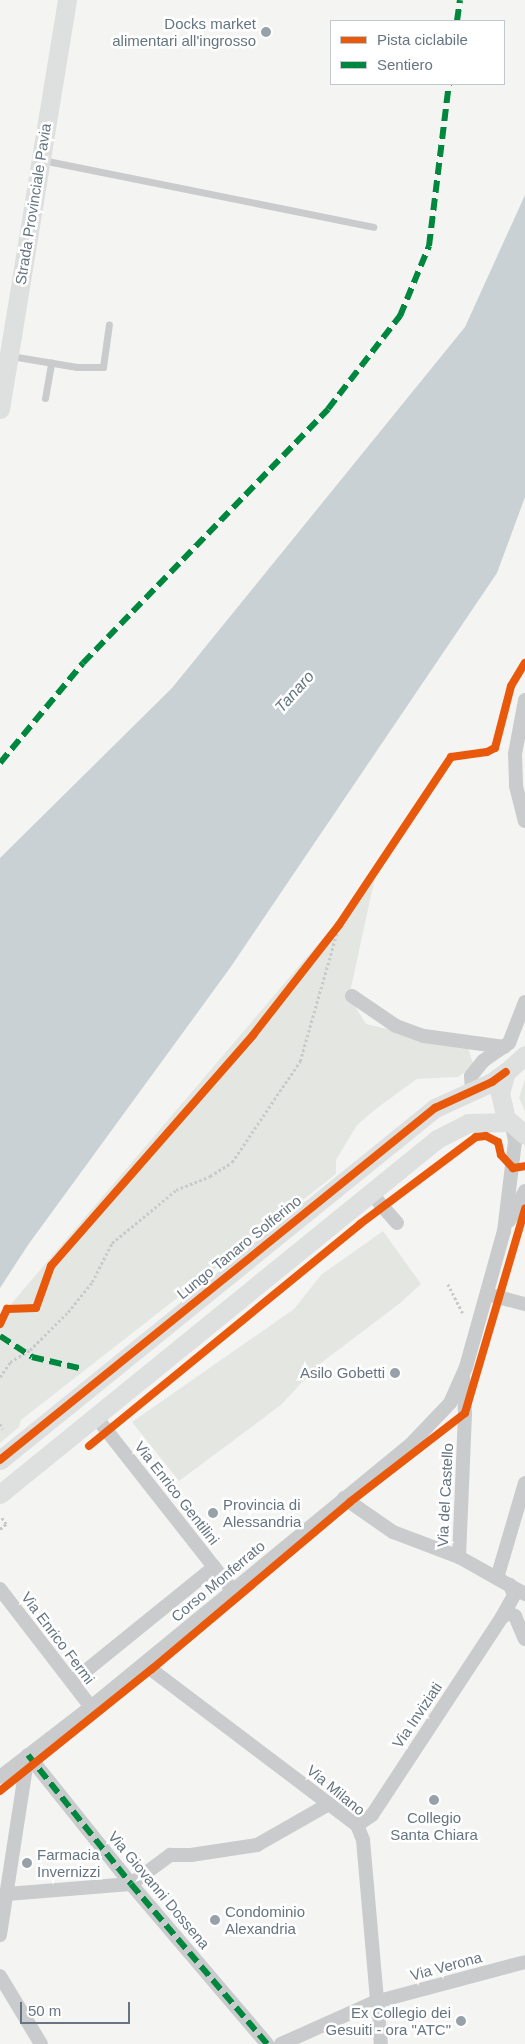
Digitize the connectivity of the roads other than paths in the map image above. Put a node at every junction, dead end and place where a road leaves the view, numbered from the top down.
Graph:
1 (67, 0) edge
2 (40, 159) junction
3 (373, 227) dead end
4 (109, 324) dead end
5 (8, 355) junction
6 (51, 363) junction
7 (45, 398) dead end
8 (0, 409) edge
9 (525, 700) edge
10 (525, 821) edge
11 (352, 996) dead end
12 (525, 1002) edge
13 (504, 1047) junction
14 (525, 1055) edge
15 (506, 1072) junction
16 (472, 1090) junction
17 (515, 1127) edge
18 (525, 1190) edge
19 (370, 1192) junction
20 (398, 1223) dead end
21 (504, 1231) junction
22 (487, 1294) junction
23 (525, 1304) edge
24 (463, 1375) junction
25 (96, 1417) junction
26 (0, 1460) edge
27 (525, 1483) edge
28 (0, 1494) edge
29 (344, 1498) junction
30 (459, 1558) junction
31 (214, 1567) junction
32 (497, 1578) junction
33 (510, 1585) junction
34 (0, 1588) edge
35 (232, 1590) junction
36 (525, 1594) edge
37 (525, 1598) edge
38 (512, 1618) junction
39 (525, 1639) edge
40 (144, 1664) junction
41 (72, 1682) junction
42 (91, 1708) junction
43 (28, 1755) junction
44 (0, 1777) edge
45 (329, 1804) junction
46 (354, 1821) junction
47 (131, 1884) junction
48 (7, 1894) junction
49 (0, 1935) edge
50 (525, 1962) edge
51 (0, 1976) edge
52 (375, 2002) junction
53 (41, 2044) edge
54 (267, 2044) edge
55 (281, 2044) edge
56 (381, 2044) edge

1 - 2 main road, Strada Provinciale Pavia
2 - 3 lane
2 - 5 main road, Strada Provinciale Pavia
4 - 6 lane
5 - 6 lane
5 - 8 main road, Strada Provinciale Pavia
6 - 7 lane
9 - 10 street
11 - 13 street
12 - 13 street
13 - 16 street
14 - 15 main road, Lungo Tanaro Solferino
15 - 16 main road, Lungo Tanaro Solferino
15 - 17 main road
16 - 26 main road, Lungo Tanaro Solferino
17 - 19 main road
17 - 21 street, Corso Monferrato
18 - 21 street, Corso Monferrato
19 - 20 street
19 - 25 main road
21 - 22 street, Corso Monferrato
22 - 23 street
22 - 24 street, Corso Monferrato
24 - 29 street, Corso Monferrato
24 - 30 street, Via del Castello
25 - 28 main road
25 - 31 street, Via Enrico Gentilini
27 - 32 street
29 - 30 street
29 - 35 street, Corso Monferrato
30 - 32 street
31 - 35 street, Via Enrico Gentilini
31 - 41 street, Corso Monferrato
32 - 33 street
33 - 36 street
33 - 38 street
34 - 41 street, Via Enrico Fermi
35 - 40 street, Corso Monferrato
37 - 38 street
38 - 39 street
38 - 46 street, Via Inviziati
40 - 42 street, Corso Monferrato
40 - 45 street, Via Milano
41 - 42 street, Via Enrico Fermi
42 - 43 street, Corso Monferrato
43 - 44 street, Corso Monferrato
43 - 47 street, Via Giovanni Dossena
43 - 48 street
45 - 46 street, Via Milano
45 - 47 street
46 - 52 street, Via Milano
47 - 48 street
47 - 54 street, Via Giovanni Dossena
48 - 49 street
50 - 52 street, Via Verona
51 - 53 street
52 - 55 street, Via Verona
52 - 56 street, Via Milano

